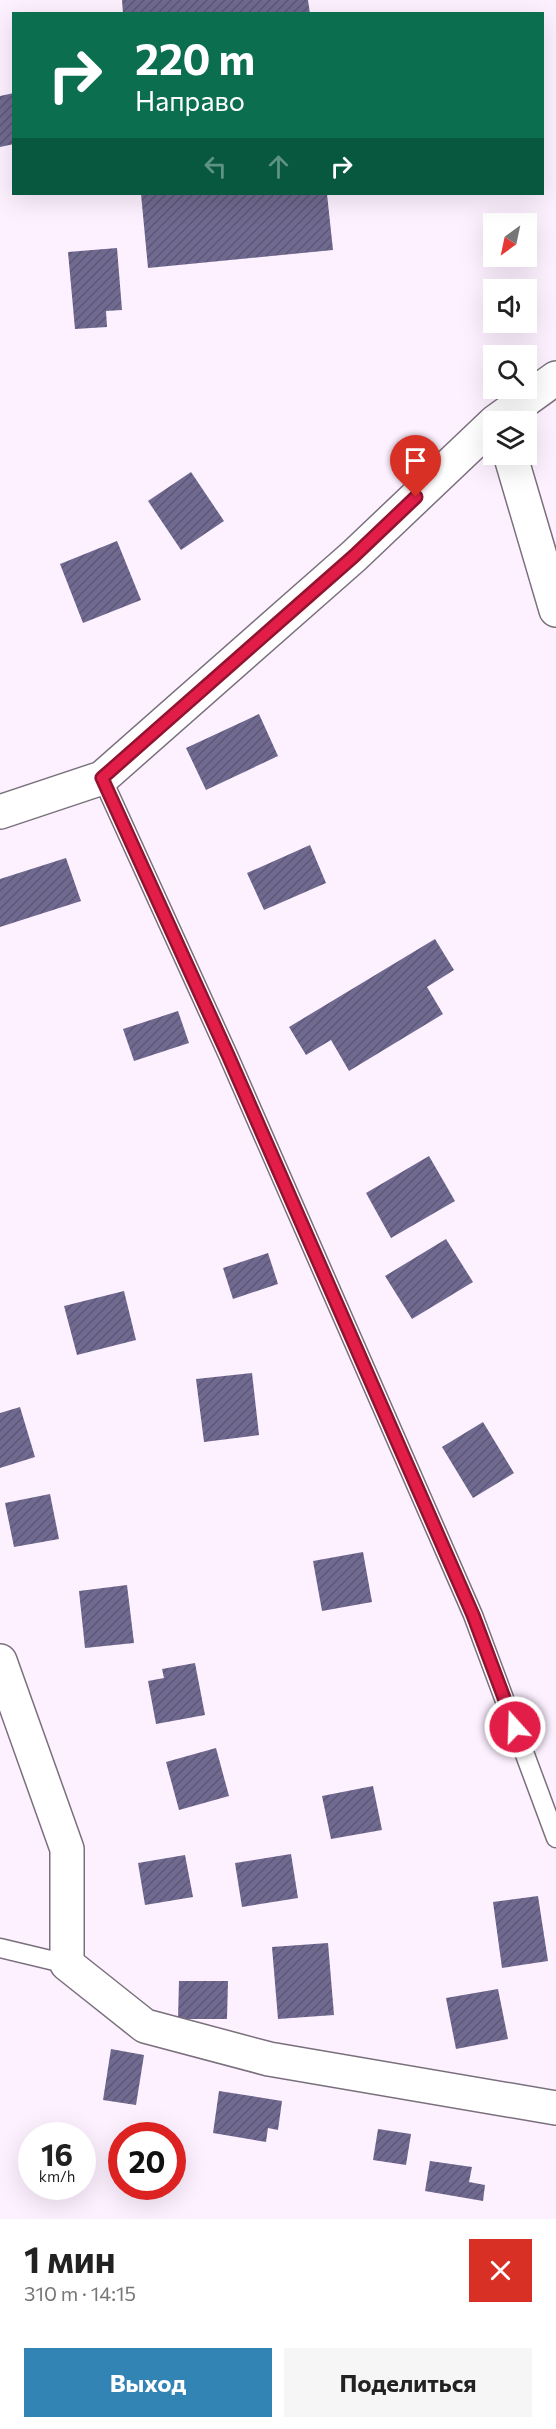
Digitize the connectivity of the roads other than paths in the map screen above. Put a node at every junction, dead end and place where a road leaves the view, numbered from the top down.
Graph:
1 (556, 378) edge
2 (511, 411) edge
3 (483, 434) edge
4 (513, 465) edge
5 (556, 610) edge
6 (102, 778) junction
7 (0, 812) edge
8 (0, 1661) edge
9 (556, 1838) edge
10 (0, 1948) edge
11 (66, 1964) junction
12 (556, 2108) edge

1 - 2 street
3 - 6 street
4 - 5 street
6 - 7 street
6 - 9 lane
8 - 11 street
10 - 11 lane
11 - 12 street

